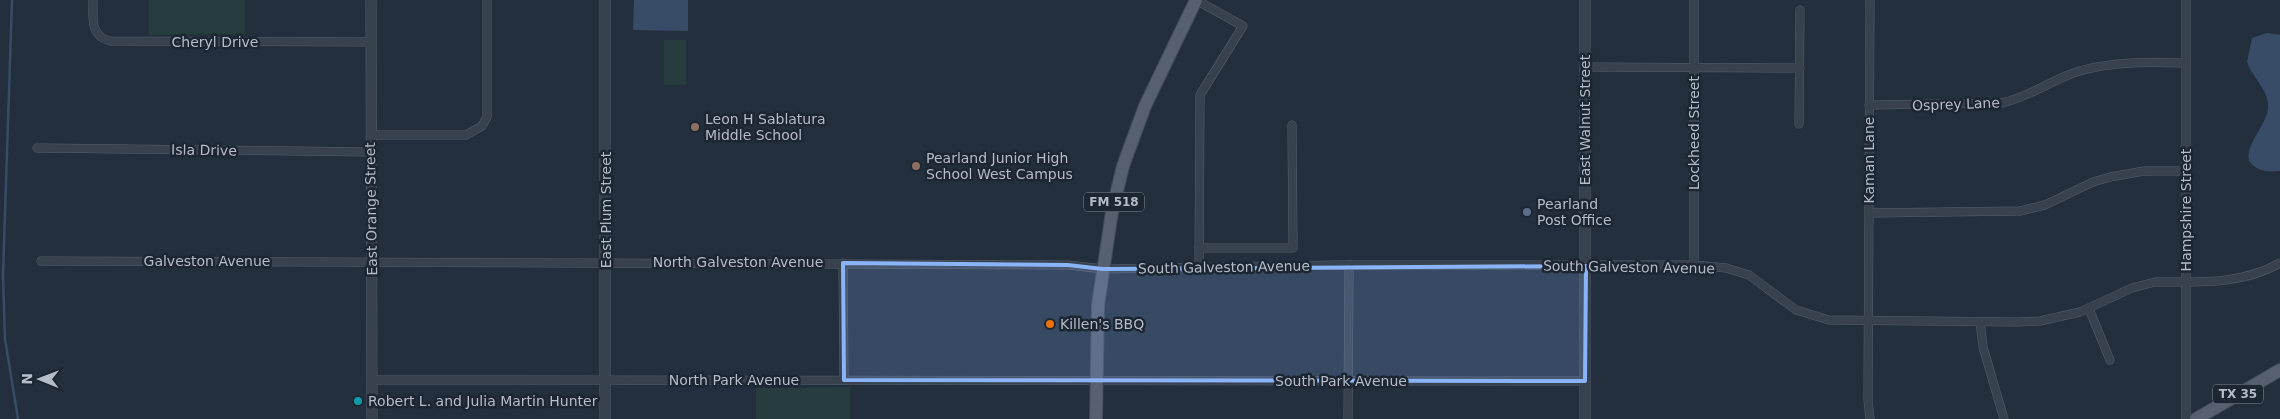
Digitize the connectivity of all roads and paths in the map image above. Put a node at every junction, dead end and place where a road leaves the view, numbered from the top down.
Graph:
1 (94, 0) edge
2 (371, 0) edge
3 (487, 0) edge
4 (605, 0) edge
5 (1196, 0) edge
6 (1585, 0) edge
7 (1694, 0) edge
8 (1870, 0) edge
9 (2186, 0) edge
10 (1800, 10) dead end
11 (371, 42) junction
12 (2186, 63) junction
13 (1585, 67) junction
14 (1694, 67) junction
15 (1800, 68) junction
16 (1869, 105) junction
17 (1799, 124) dead end
18 (1292, 125) dead end
19 (371, 135) junction
20 (37, 148) dead end
21 (371, 152) junction
22 (2186, 171) junction
23 (1870, 213) junction
24 (1199, 248) junction
25 (42, 261) dead end
26 (606, 262) junction
27 (372, 263) junction
28 (843, 263) junction
29 (2280, 263) edge
30 (1349, 265) junction
31 (1694, 265) junction
32 (1586, 266) junction
33 (1103, 269) junction
34 (1199, 269) junction
35 (2185, 282) junction
36 (2089, 309) junction
37 (1870, 321) junction
38 (1980, 322) junction
39 (2110, 360) dead end
40 (2280, 370) edge
41 (372, 380) junction
42 (844, 380) junction
43 (606, 381) junction
44 (1096, 381) junction
45 (1348, 381) junction
46 (1585, 381) junction
47 (372, 419) edge
48 (605, 419) edge
49 (1096, 419) edge
50 (1348, 419) edge
51 (1585, 419) edge
52 (1870, 419) edge
53 (2004, 419) edge
54 (2186, 419) edge
55 (2196, 419) edge

1 - 11 street, Cheryl Drive
2 - 11 street, East Orange Street
3 - 19 street
4 - 26 street, East Plum Street
5 - 24 street
5 - 33 main road, FM 518
6 - 13 street, East Walnut Street
7 - 14 street, Lockheed Street
8 - 16 street, Kaman Lane
9 - 12 street, Hampshire Street
10 - 15 street
11 - 19 street, East Orange Street
12 - 16 street, Osprey Lane
12 - 22 street, Hampshire Street
13 - 14 street
13 - 32 street, East Walnut Street
14 - 15 street
14 - 31 street, Lockheed Street
15 - 17 street
16 - 23 street, Kaman Lane
18 - 24 street
19 - 21 street, East Orange Street
20 - 21 street, Isla Drive
21 - 27 street, East Orange Street
22 - 23 street
22 - 35 street, Hampshire Street
23 - 37 street, Kaman Lane
24 - 34 street
25 - 27 street, Galveston Avenue
26 - 27 street, North Galveston Avenue
26 - 28 street, North Galveston Avenue
26 - 43 street, East Plum Street
27 - 41 street, East Orange Street
28 - 33 street, North Galveston Avenue
28 - 42 street
29 - 35 street, South Galveston Avenue
30 - 32 street, South Galveston Avenue
30 - 34 street, South Galveston Avenue
30 - 45 street
31 - 32 street, South Galveston Avenue
31 - 37 street, South Galveston Avenue
32 - 46 street, East Walnut Street
33 - 34 street, South Galveston Avenue
33 - 44 main road, FM 518
35 - 36 street, South Galveston Avenue
35 - 54 street, Hampshire Street
36 - 38 street, South Galveston Avenue
36 - 39 street
37 - 38 street, South Galveston Avenue
37 - 52 street, Kaman Lane
38 - 53 street
40 - 55 main road, TX 35
41 - 43 street, North Park Avenue
41 - 47 street, East Orange Street
42 - 43 street, North Park Avenue
42 - 44 street, North Park Avenue
43 - 48 street, East Plum Street
44 - 45 street, South Park Avenue
44 - 49 main road, FM 518
45 - 46 street, South Park Avenue
45 - 50 street
46 - 51 street, East Walnut Street

